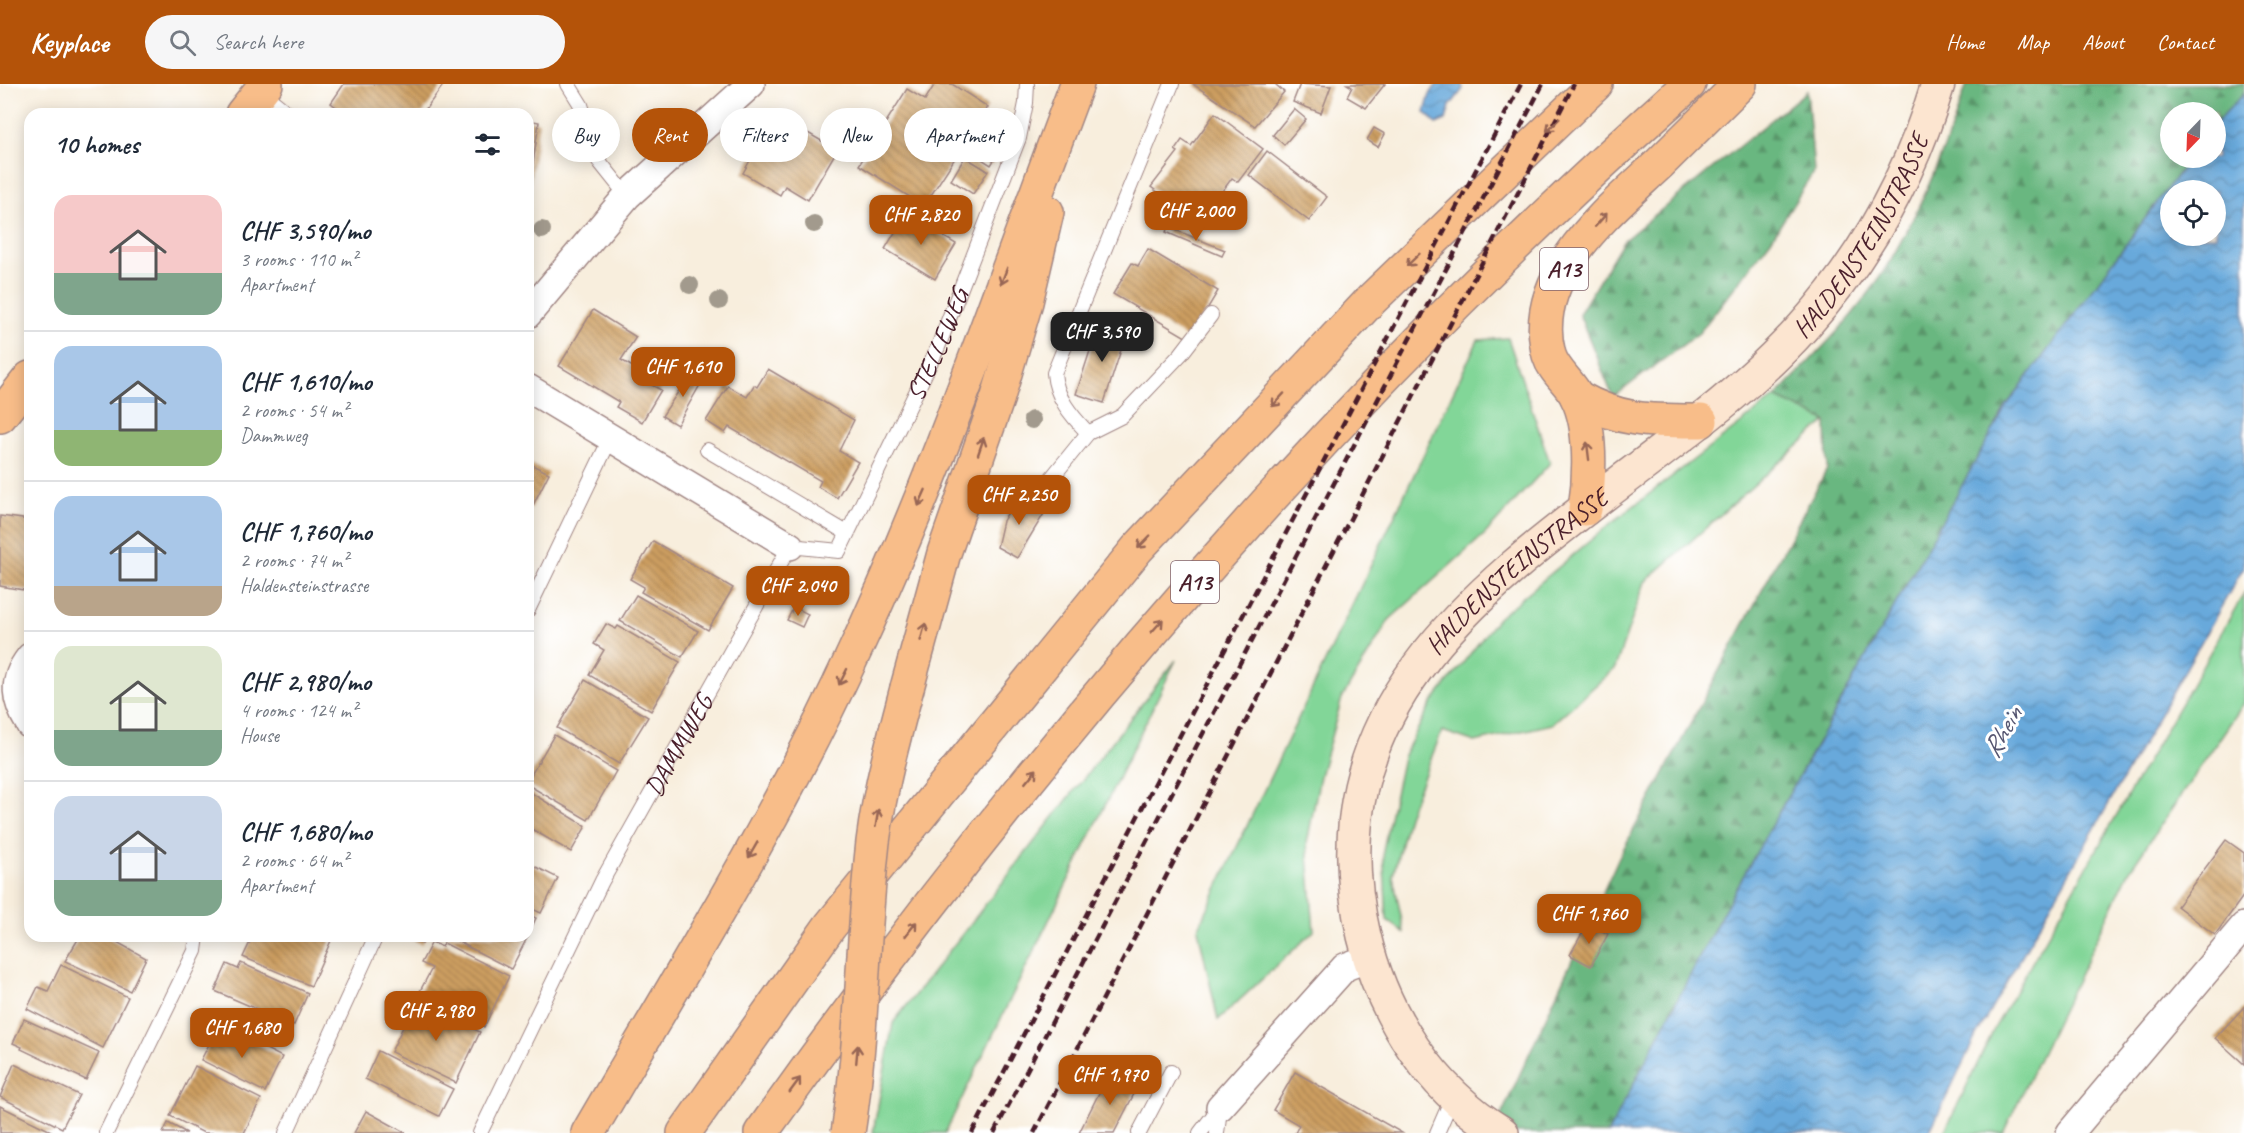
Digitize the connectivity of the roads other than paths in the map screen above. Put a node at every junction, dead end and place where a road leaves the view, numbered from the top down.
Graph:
1 (568, 84) edge
2 (1027, 84) edge
3 (1172, 84) edge
4 (1596, 84) edge
5 (1689, 84) edge
6 (1740, 84) edge
7 (1938, 84) edge
8 (744, 86) edge
9 (256, 96) edge
10 (278, 108) edge
11 (627, 196) junction
12 (534, 307) edge
13 (1211, 315) dead end
14 (24, 386) edge
15 (534, 392) edge
16 (1577, 397) junction
17 (0, 416) edge
18 (1701, 421) junction
19 (1088, 433) junction
20 (610, 438) junction
21 (707, 450) dead end
22 (1041, 491) dead end
23 (1585, 510) junction
24 (847, 533) junction
25 (790, 546) junction
26 (534, 597) edge
27 (24, 668) edge
28 (24, 712) edge
29 (2244, 926) edge
30 (196, 942) edge
31 (373, 942) edge
32 (1369, 958) junction
33 (1170, 1072) dead end
34 (1453, 1096) junction
35 (1219, 1120) edge
36 (1495, 1129) edge
37 (106, 1133) edge
38 (286, 1133) edge
39 (480, 1133) edge
40 (588, 1133) edge
41 (684, 1133) edge
42 (761, 1133) edge
43 (848, 1133) edge
44 (1139, 1133) edge
45 (1200, 1133) edge
46 (1437, 1133) edge
47 (2070, 1133) edge

1 - 11 lane
2 - 24 lane, STELLEWEG
3 - 19 lane
4 -> 41 main road, A13
42 -> 5 main road, A13
16 -> 6 main road, A13
7 - 18 street, HALDENSTEINSTRASSE
8 - 11 street
9 - 10 lane
11 - 12 street
13 - 19 lane
14 - 17 main road
15 - 20 street
16 - 18 main road, A13
23 -> 16 main road, A13
18 - 23 street, HALDENSTEINSTRASSE
19 - 22 lane
20 - 25 street
20 - 26 lane
21 - 24 lane
23 - 32 street, HALDENSTEINSTRASSE
24 - 25 lane, STELLEWEG
25 - 39 lane, DAMMWEG
27 - 28 street
29 - 47 street
30 - 37 lane
31 - 38 lane
32 - 34 street, HALDENSTEINSTRASSE
32 - 35 street
33 - 44 lane
34 - 36 street, HALDENSTEINSTRASSE
34 - 46 lane
35 - 45 lane
43 -> 40 main road, bridge

